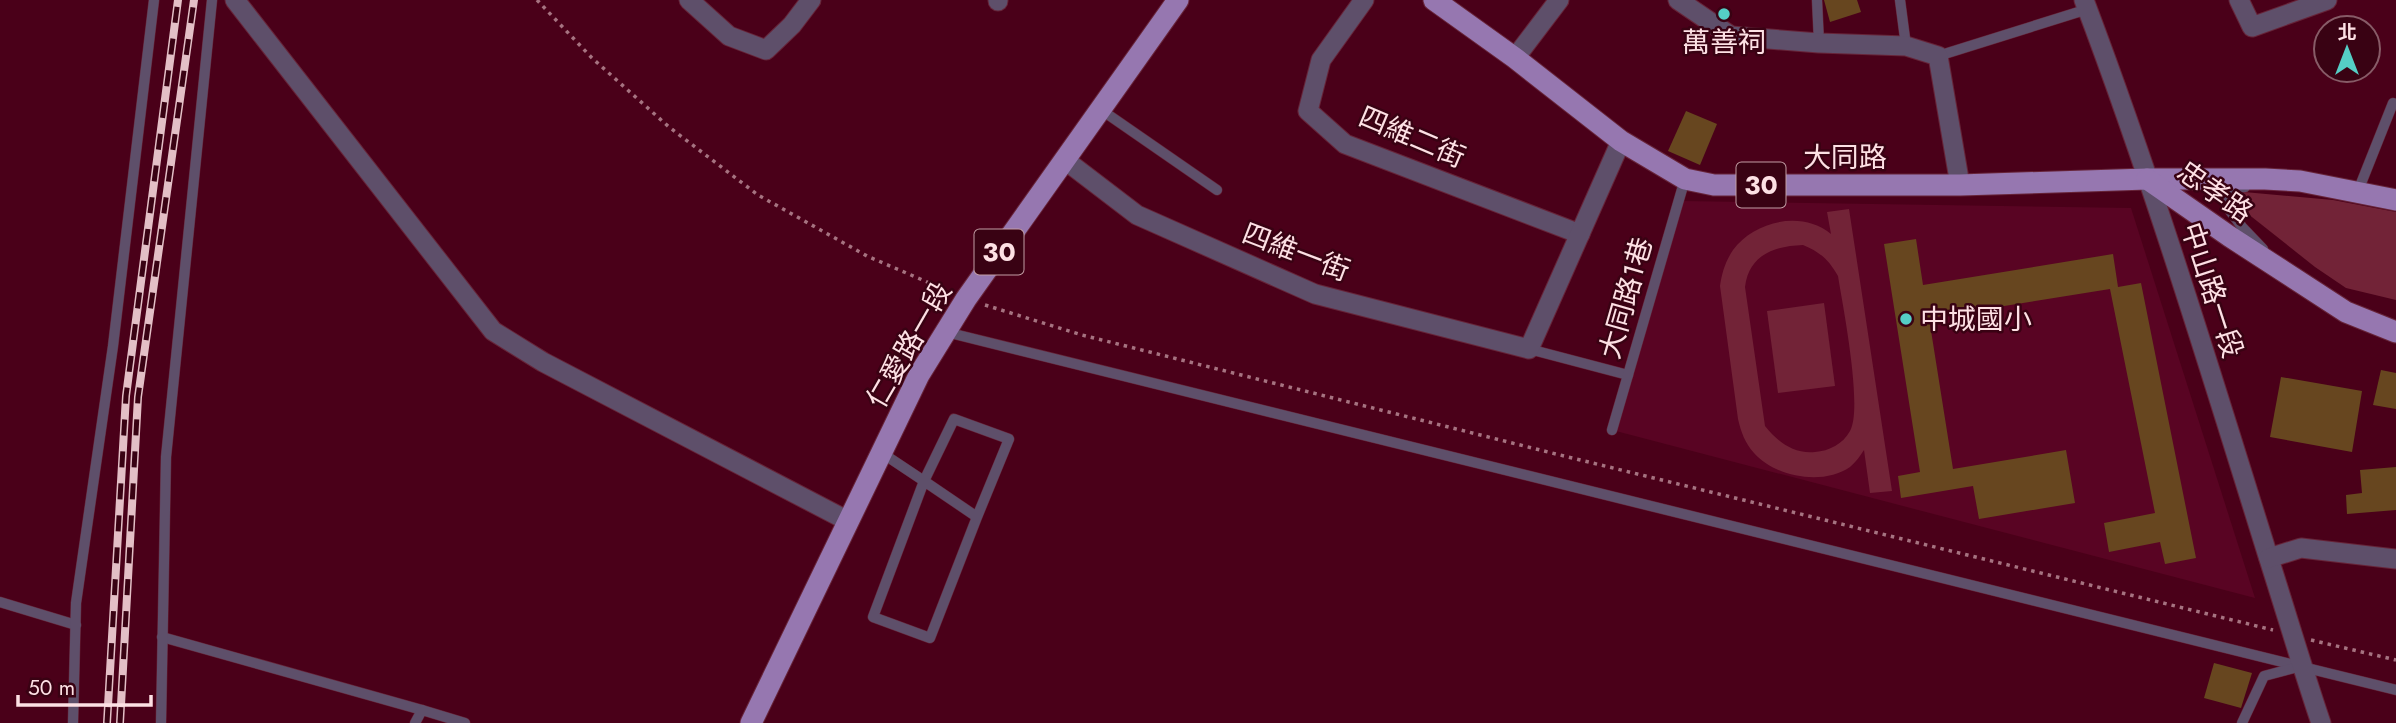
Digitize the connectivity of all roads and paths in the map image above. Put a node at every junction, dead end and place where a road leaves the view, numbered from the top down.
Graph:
1 (154, 0) edge
2 (212, 0) edge
3 (235, 0) edge
4 (537, 0) edge
5 (688, 0) edge
6 (811, 0) edge
7 (1178, 0) edge
8 (1364, 0) edge
9 (1434, 0) edge
10 (1559, 0) edge
11 (1678, 0) edge
12 (1817, 0) edge
13 (1899, 0) edge
14 (2239, 0) edge
15 (2326, 0) edge
16 (2086, 5) edge
17 (1819, 43) junction
18 (1906, 46) junction
19 (1938, 56) junction
20 (1516, 58) junction
21 (2393, 103) dead end
22 (1100, 109) junction
23 (1621, 141) junction
24 (1065, 160) junction
25 (1685, 178) junction
26 (2147, 178) junction
27 (1960, 185) junction
28 (2326, 185) junction
29 (1217, 190) dead end
30 (2358, 191) junction
31 (2396, 200) edge
32 (1580, 234) junction
33 (2291, 277) junction
34 (966, 299) junction
35 (945, 332) junction
36 (2396, 332) edge
37 (1529, 349) junction
38 (1628, 374) junction
39 (1612, 430) dead end
40 (881, 453) junction
41 (925, 481) junction
42 (977, 517) junction
43 (848, 521) junction
44 (2269, 558) junction
45 (2396, 559) edge
46 (0, 602) edge
47 (76, 625) junction
48 (2291, 635) junction
49 (162, 637) junction
50 (2396, 660) edge
51 (2302, 667) junction
52 (2396, 690) edge
53 (422, 710) junction
54 (73, 723) edge
55 (161, 723) edge
56 (415, 723) edge
57 (465, 723) edge
58 (751, 723) edge
59 (2242, 723) edge
60 (2321, 723) edge

1 - 47 lane
2 - 49 lane
3 - 43 street
4 - 34 path
5 - 6 street
7 - 22 main road, 仁愛路一段 / 30
8 - 32 street, 四維二街
9 - 20 main road, 大同路 / 30
10 - 20 street
11 - 17 street
12 - 17 lane
13 - 18 lane
14 - 15 street
16 - 19 lane
16 - 26 street, 中山路一段
17 - 18 street
18 - 19 street
19 - 27 street
20 - 23 main road, 大同路 / 30
21 - 30 lane
22 - 24 main road, 仁愛路一段 / 30
22 - 29 lane
23 - 25 main road, 大同路 / 30
23 - 32 street
24 - 34 main road, 仁愛路一段 / 30
24 - 37 street, 四維一街
25 - 27 main road, 大同路 / 30
25 - 38 lane, 大同路1巷
26 - 27 main road, 大同路 / 30
26 - 28 main road, 忠孝路 / 30
26 - 33 main road, 忠孝路
26 - 44 street, 中山路一段
28 - 30 main road, 忠孝路 / 30
28 - 33 lane
30 - 31 main road, 忠孝路 / 30
32 - 37 street
33 - 36 main road, 忠孝路
34 - 35 main road, 仁愛路一段 / 30
34 - 48 path
35 - 40 main road, 仁愛路一段 / 30
35 - 51 lane
37 - 38 lane, 四維一街
38 - 39 lane, 大同路1巷
40 - 41 lane
40 - 43 main road, 仁愛路一段 / 30
41 - 42 lane
41 - 42 lane
41 - 42 lane
43 - 58 main road, 30
44 - 45 street
44 - 48 street, 中山路一段
46 - 47 lane
47 - 54 lane
48 - 50 path
48 - 51 street, 中山路一段
49 - 53 lane
49 - 55 lane
51 - 52 lane
51 - 59 lane
51 - 60 street, 中山路一段
53 - 56 lane
53 - 57 lane

